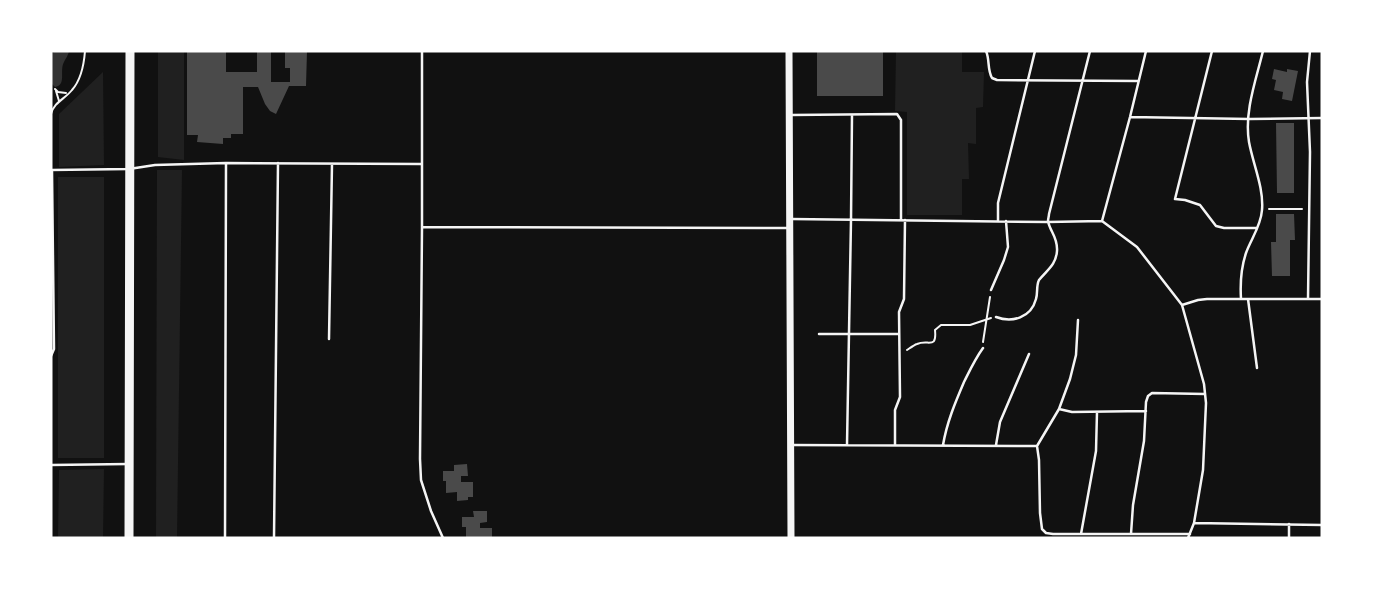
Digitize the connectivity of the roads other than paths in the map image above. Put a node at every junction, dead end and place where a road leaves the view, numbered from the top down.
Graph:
1 (130, 51) edge
2 (422, 51) edge
3 (789, 51) edge
4 (986, 51) edge
5 (1035, 51) edge
6 (1090, 51) edge
7 (1146, 51) edge
8 (1212, 51) edge
9 (1263, 51) edge
10 (1310, 51) edge
11 (1029, 80) junction
12 (1083, 81) junction
13 (1138, 81) junction
14 (789, 115) junction
15 (852, 115) junction
16 (1130, 117) junction
17 (1308, 118) junction
18 (1322, 118) edge
19 (1195, 119) junction
20 (1249, 119) junction
21 (226, 163) junction
22 (278, 163) junction
23 (332, 164) junction
24 (421, 164) junction
25 (129, 169) junction
26 (52, 170) edge
27 (789, 219) junction
28 (851, 220) junction
29 (903, 220) junction
30 (998, 221) junction
31 (1006, 221) junction
32 (1102, 221) junction
33 (1048, 222) junction
34 (422, 227) junction
35 (789, 228) junction
36 (1257, 228) junction
37 (991, 290) road end
38 (1241, 299) junction
39 (1248, 299) junction
40 (1308, 299) junction
41 (1322, 299) edge
42 (1182, 305) junction
43 (996, 317) road end
44 (1078, 320) dead end
45 (819, 334) dead end
46 (849, 334) junction
47 (898, 334) junction
48 (329, 339) dead end
49 (983, 348) road end
50 (1029, 354) dead end
51 (51, 356) edge
52 (1257, 368) dead end
53 (1206, 394) junction
54 (1059, 408) junction
55 (1146, 411) junction
56 (1096, 412) junction
57 (791, 444) junction
58 (847, 445) junction
59 (895, 445) junction
60 (943, 445) junction
61 (996, 445) junction
62 (1037, 446) junction
63 (129, 464) junction
64 (51, 465) edge
65 (1194, 523) junction
66 (1289, 524) junction
67 (1322, 525) edge
68 (1081, 534) junction
69 (1131, 534) junction
70 (1189, 536) edge
71 (129, 538) edge
72 (225, 538) edge
73 (274, 538) edge
74 (443, 538) edge
75 (791, 538) edge
76 (1289, 538) edge

1 - 25 main road
2 - 24 lane
3 - 14 street
4 - 11 lane
5 - 11 lane
6 - 12 lane
7 - 13 lane
8 - 19 lane
9 - 20 lane
10 - 17 lane
11 - 12 lane
11 - 30 lane
12 - 13 lane
12 - 33 lane
13 - 16 lane
14 - 15 lane
14 - 27 street
15 - 28 lane
15 - 29 lane
16 - 19 lane
16 - 32 lane
17 - 18 lane
17 - 20 lane
17 - 40 lane
19 - 20 lane
19 - 36 lane
20 - 36 lane
21 - 22 lane
21 - 25 lane
21 - 72 lane
22 - 23 lane
22 - 73 lane
23 - 24 lane
23 - 48 lane
24 - 34 lane
25 - 26 lane
25 - 63 main road
26 - 51 lane
27 - 28 lane
27 - 35 street
28 - 29 lane
28 - 46 lane
29 - 30 lane
29 - 47 lane
30 - 31 lane
31 - 33 lane
31 - 37 lane
32 - 33 lane
32 - 42 lane
33 - 43 lane
34 - 35 lane
34 - 74 lane
35 - 57 street
36 - 38 lane
38 - 39 lane
38 - 42 lane
39 - 40 lane
39 - 52 lane
40 - 41 lane
42 - 53 lane
44 - 54 lane
45 - 46 lane
46 - 47 lane
46 - 58 lane
47 - 59 lane
49 - 60 lane
50 - 61 lane
53 - 55 lane
53 - 65 lane
54 - 56 lane
54 - 62 lane
55 - 56 lane
55 - 69 lane
56 - 68 lane
57 - 58 lane
57 - 75 street
58 - 59 lane
59 - 60 lane
60 - 61 lane
61 - 62 lane
62 - 68 lane
63 - 64 lane
63 - 71 main road
65 - 66 lane
65 - 70 lane
66 - 67 lane
66 - 76 lane
68 - 69 lane
69 - 70 lane

